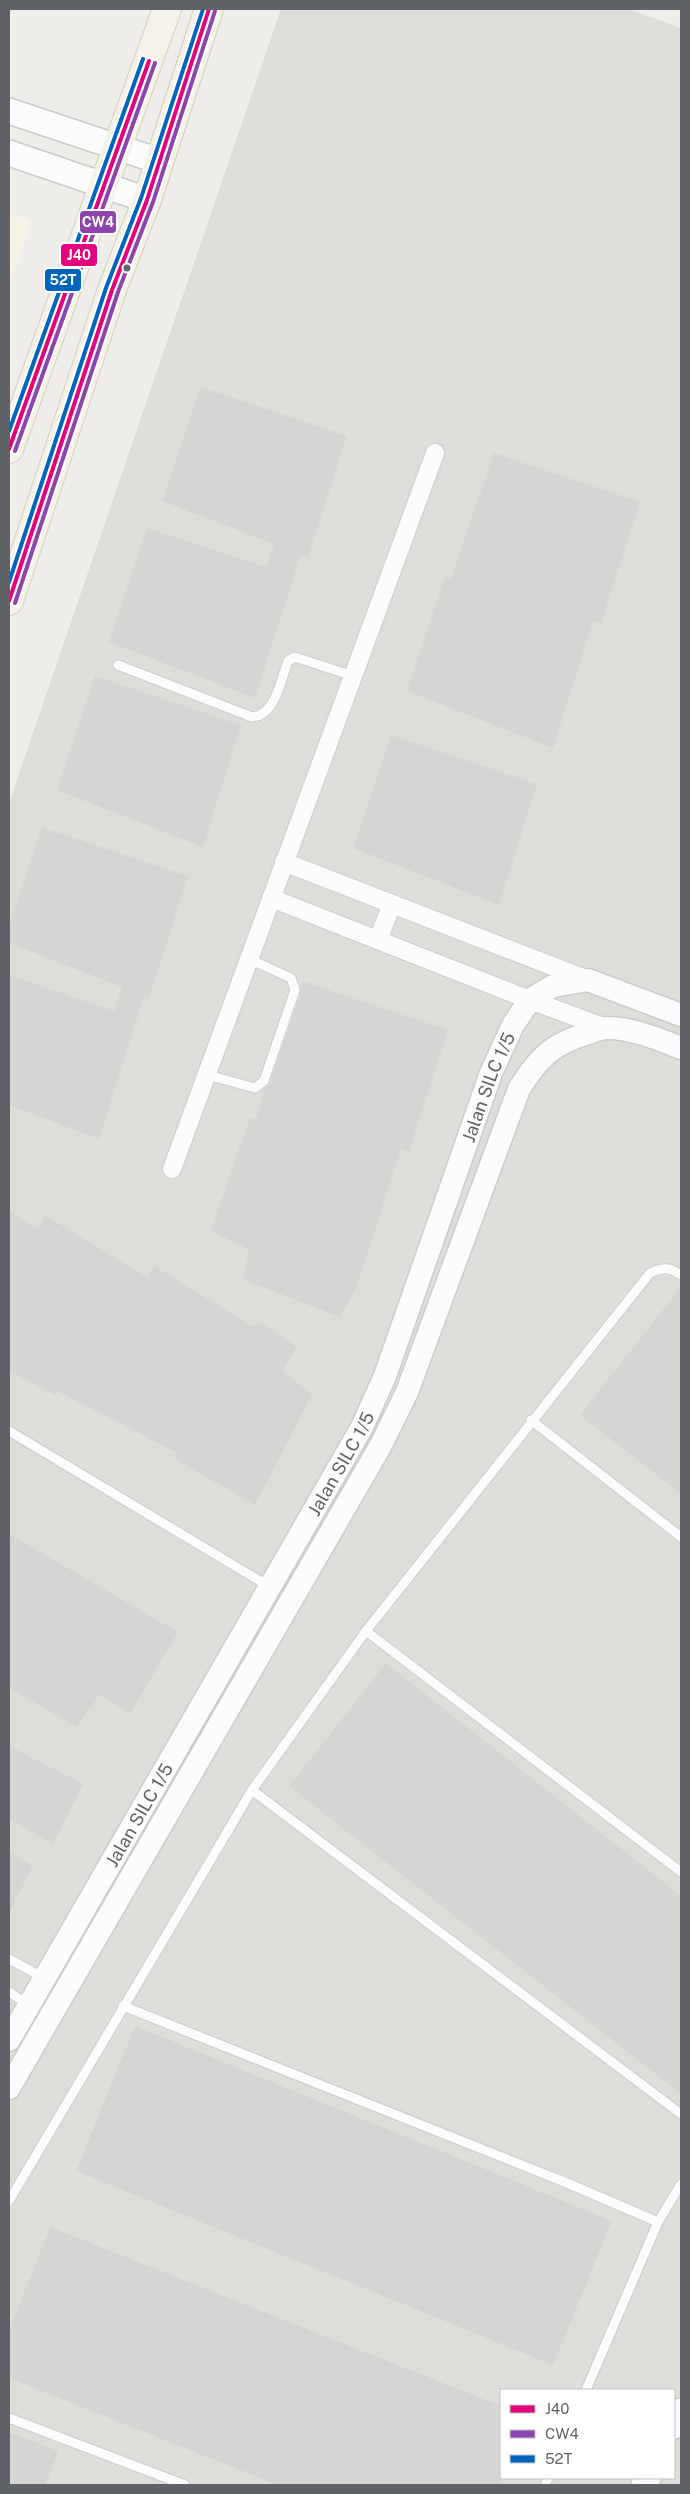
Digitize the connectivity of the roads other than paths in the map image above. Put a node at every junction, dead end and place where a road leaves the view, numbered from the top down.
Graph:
1 (167, 9) edge
2 (209, 9) edge
3 (9, 110) edge
4 (116, 148) junction
5 (9, 153) edge
6 (159, 162) junction
7 (103, 186) junction
8 (147, 200) junction
9 (9, 449) edge
10 (435, 452) dead end
11 (9, 601) edge
12 (118, 665) dead end
13 (353, 676) junction
14 (284, 862) junction
15 (272, 898) junction
16 (392, 904) junction
17 (378, 940) junction
18 (249, 959) junction
19 (588, 980) junction
20 (530, 1000) junction
21 (681, 1015) edge
22 (606, 1028) junction
23 (681, 1048) edge
24 (207, 1075) junction
25 (172, 1169) dead end
26 (681, 1275) edge
27 (531, 1420) junction
28 (9, 1430) edge
29 (681, 1536) edge
30 (270, 1588) junction
31 (366, 1632) junction
32 (252, 1790) junction
33 (681, 1872) edge
34 (9, 1959) edge
35 (45, 1978) junction
36 (9, 1992) edge
37 (29, 2005) junction
38 (123, 2006) junction
39 (9, 2040) edge
40 (9, 2088) edge
41 (681, 2114) edge
42 (681, 2184) edge
43 (9, 2201) edge
44 (658, 2222) junction
45 (586, 2389) edge
46 (681, 2411) edge
47 (9, 2418) edge
48 (675, 2424) edge
49 (186, 2485) edge

1 - 4 main road
2 - 6 main road
3 - 4 main road
4 - 6 main road
4 - 7 main road
5 - 7 main road
6 - 8 main road
7 - 8 main road
7 - 9 main road
8 - 11 main road
10 - 13 street
12 - 13 lane
13 - 14 street
14 - 15 street
14 - 16 street
15 - 17 street
15 - 18 street
16 - 17 street
16 - 19 street
17 - 20 street
18 - 24 street
18 - 24 lane
19 - 20 street, Jalan SILC 1/5
19 - 21 street
20 - 22 street
20 - 30 street, Jalan SILC 1/5
22 - 23 street, Jalan SILC 1/5
22 - 40 street, Jalan SILC 1/5
24 - 25 street
26 - 27 lane
27 - 29 lane
27 - 31 lane
28 - 30 lane
30 - 35 street, Jalan SILC 1/5
31 - 32 lane
31 - 33 lane
32 - 38 lane
32 - 41 lane
34 - 35 lane
35 - 37 street, Jalan SILC 1/5
36 - 37 lane
37 - 39 street, Jalan SILC 1/5
38 - 43 lane
38 - 44 lane
42 - 44 lane
44 - 45 lane
46 - 48 main road
47 - 49 lane

